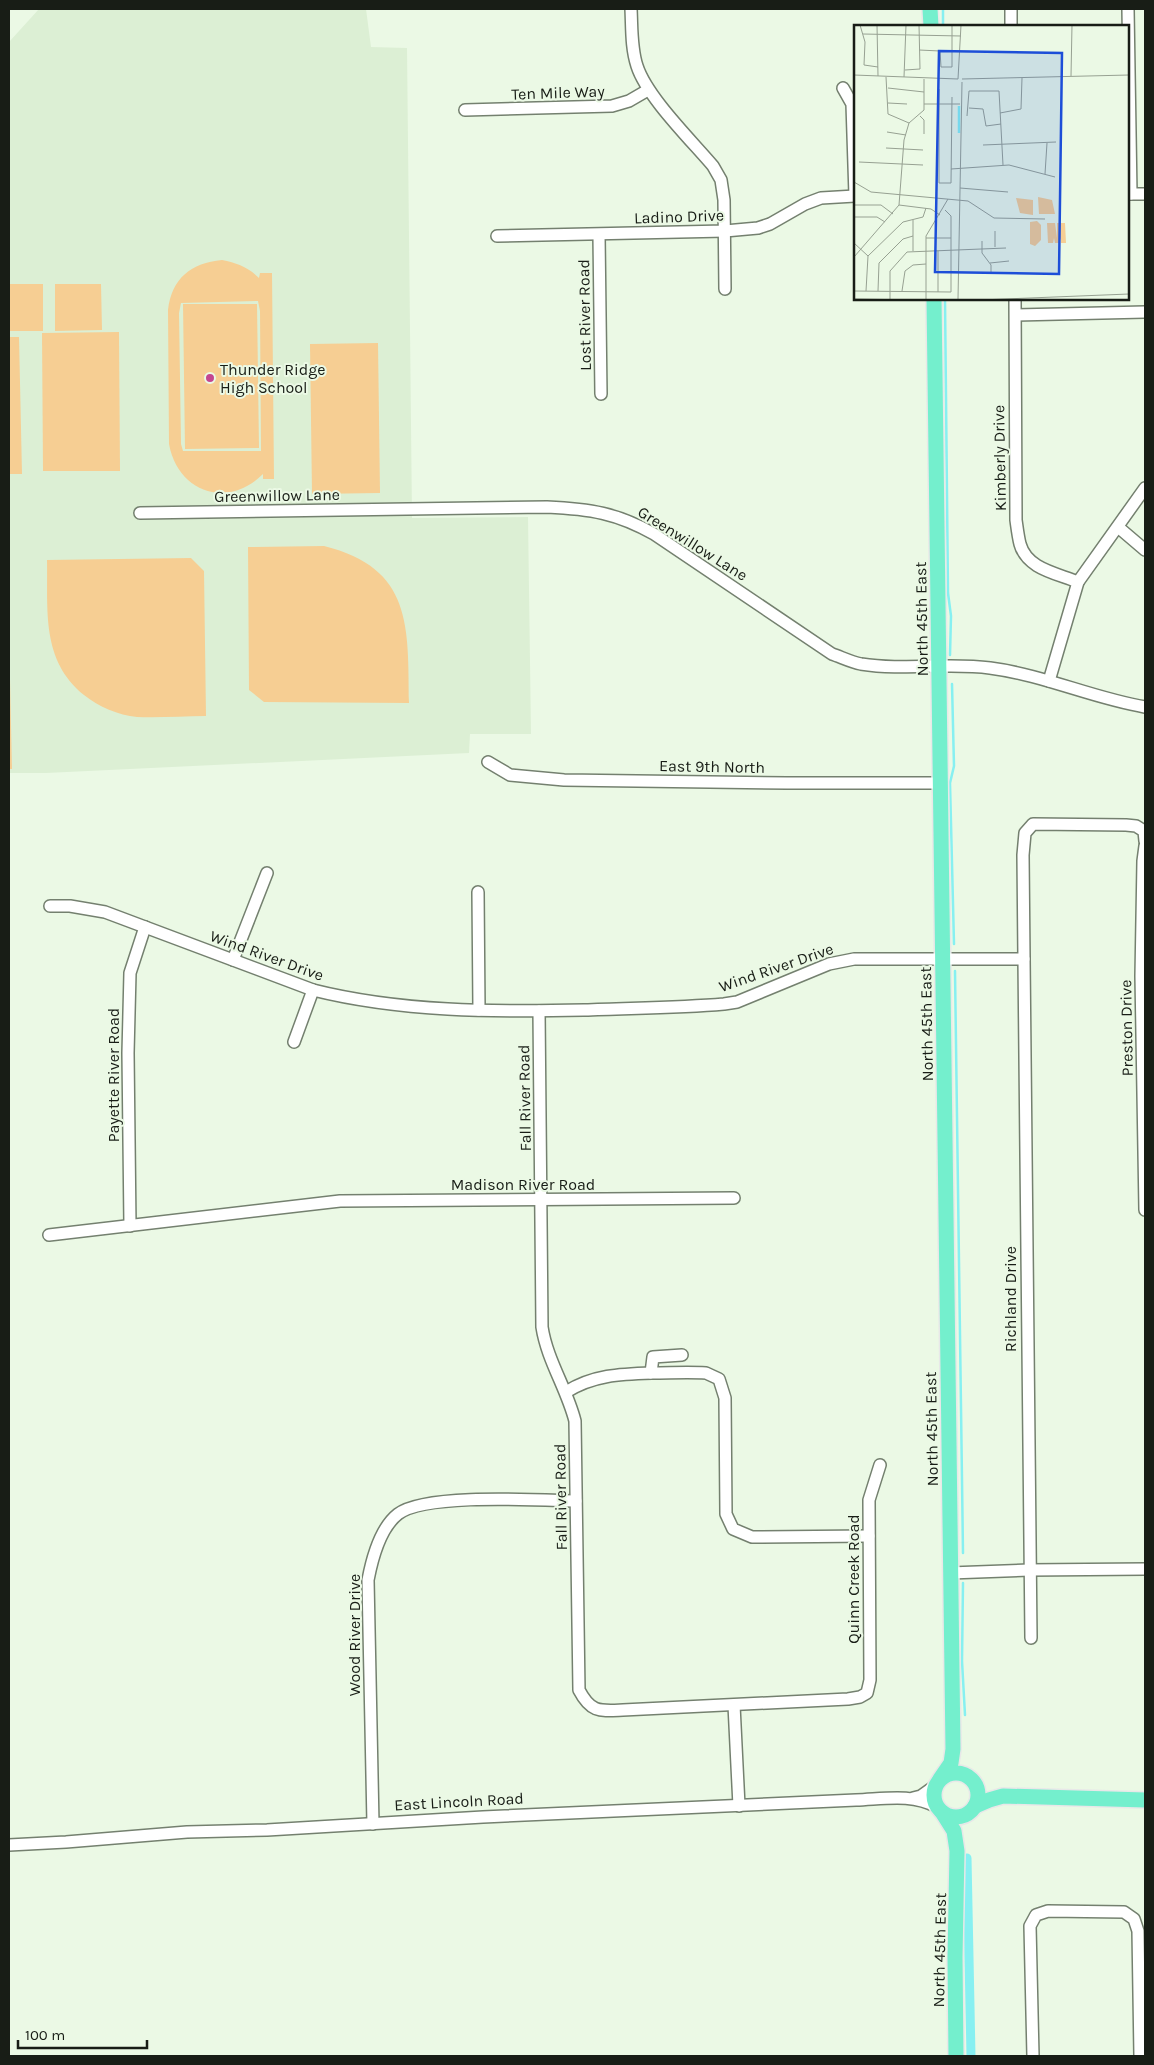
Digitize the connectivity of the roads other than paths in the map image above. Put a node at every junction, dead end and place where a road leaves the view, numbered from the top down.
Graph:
1 (631, 9) edge
2 (930, 9) edge
3 (1011, 9) edge
4 (1128, 9) edge
5 (930, 25) edge
6 (1011, 25) edge
7 (1128, 25) edge
8 (843, 88) dead end
9 (648, 90) junction
10 (1129, 102) edge
11 (465, 110) dead end
12 (854, 165) edge
13 (1130, 194) edge
14 (1145, 194) edge
15 (854, 196) edge
16 (725, 231) junction
17 (599, 235) junction
18 (497, 236) dead end
19 (724, 289) dead end
20 (934, 300) edge
21 (1015, 300) edge
22 (1145, 312) edge
23 (1016, 315) junction
24 (601, 394) dead end
25 (1145, 488) edge
26 (140, 514) dead end
27 (1118, 527) junction
28 (1145, 550) edge
29 (1078, 582) junction
30 (940, 666) junction
31 (1049, 681) junction
32 (1145, 707) edge
33 (488, 762) dead end
34 (940, 783) junction
35 (1145, 841) edge
36 (1145, 846) edge
37 (267, 873) dead end
38 (478, 892) dead end
39 (50, 906) dead end
40 (145, 927) junction
41 (1024, 959) junction
42 (233, 960) junction
43 (942, 960) junction
44 (313, 990) junction
45 (479, 1010) junction
46 (539, 1010) junction
47 (294, 1042) dead end
48 (734, 1198) dead end
49 (541, 1200) junction
50 (1145, 1210) edge
51 (130, 1226) junction
52 (49, 1235) dead end
53 (682, 1355) dead end
54 (650, 1374) junction
55 (566, 1392) junction
56 (880, 1464) dead end
57 (576, 1501) junction
58 (869, 1536) junction
59 (1145, 1569) edge
60 (1029, 1570) junction
61 (950, 1573) junction
62 (1031, 1638) dead end
63 (867, 1694) joint
64 (734, 1705) junction
65 (953, 1749) junction
66 (971, 1780) junction
67 (938, 1782) junction
68 (1003, 1796) junction
69 (911, 1798) junction
70 (1145, 1800) edge
71 (739, 1806) junction
72 (972, 1809) junction
73 (940, 1810) junction
74 (373, 1824) junction
75 (956, 1844) junction
76 (9, 1845) edge
77 (956, 2056) edge
78 (1033, 2056) edge
79 (1140, 2056) edge

1 - 9 street
2 - 5 main road
3 - 6 street
4 - 7 street
8 - 12 street
9 - 11 street, Ten Mile Way
9 - 16 street
10 - 13 street
13 - 14 street
15 - 16 street, Ladino Drive
16 - 17 street, Ladino Drive
16 - 19 street
17 - 18 street, Ladino Drive
17 - 24 street, Lost River Road
20 - 30 main road, North 45th East
21 - 23 street, Kimberly Drive
22 - 23 street
23 - 29 street, Kimberly Drive
25 - 27 street
26 - 30 street, Greenwillow Lane
27 - 28 street
27 - 29 street
29 - 31 street
30 - 31 street, Greenwillow Lane
30 - 34 main road, North 45th East
31 - 32 street, Greenwillow Lane
33 - 34 street, East 9th North
34 - 43 main road, North 45th East
35 - 41 street
36 - 50 street, Preston Drive
37 - 42 street
38 - 45 street
39 - 40 street, Wind River Drive
40 - 42 street, Wind River Drive
40 - 51 street, Payette River Road
41 - 43 street, Wind River Drive
41 - 60 street, Richland Drive
42 - 44 street, Wind River Drive
43 - 46 street, Wind River Drive
43 - 61 main road, North 45th East
44 - 45 street, Wind River Drive
44 - 47 street
45 - 46 street, Wind River Drive
46 - 49 street, Fall River Road
48 - 49 street, Madison River Road
49 - 51 street, Madison River Road
49 - 55 street, Fall River Road
51 - 52 street, Madison River Road
53 - 54 street
54 - 55 street
54 - 58 street
55 - 57 street, Fall River Road
56 - 58 street, Quinn Creek Road
57 - 64 street, Fall River Road
57 - 74 street, Wood River Drive
58 - 63 street, Quinn Creek Road
59 - 60 street
60 - 61 street
60 - 62 street, Richland Drive
61 - 65 main road, North 45th East
63 - 64 street, Fall River Road
64 - 71 street
65 - 66 main road, North 45th East
65 - 67 main road, North 45th East
66 - 67 main road
66 - 68 main road
66 - 72 main road
67 - 69 street, East Lincoln Road
67 - 73 main road
68 - 70 main road
68 - 72 main road
69 - 71 street, East Lincoln Road
69 - 73 street, East Lincoln Road
71 - 74 street, East Lincoln Road
72 - 73 main road
72 - 75 main road, North 45th East
73 - 75 main road, North 45th East
74 - 76 street, East Lincoln Road
75 - 77 main road, North 45th East
78 - 79 street

